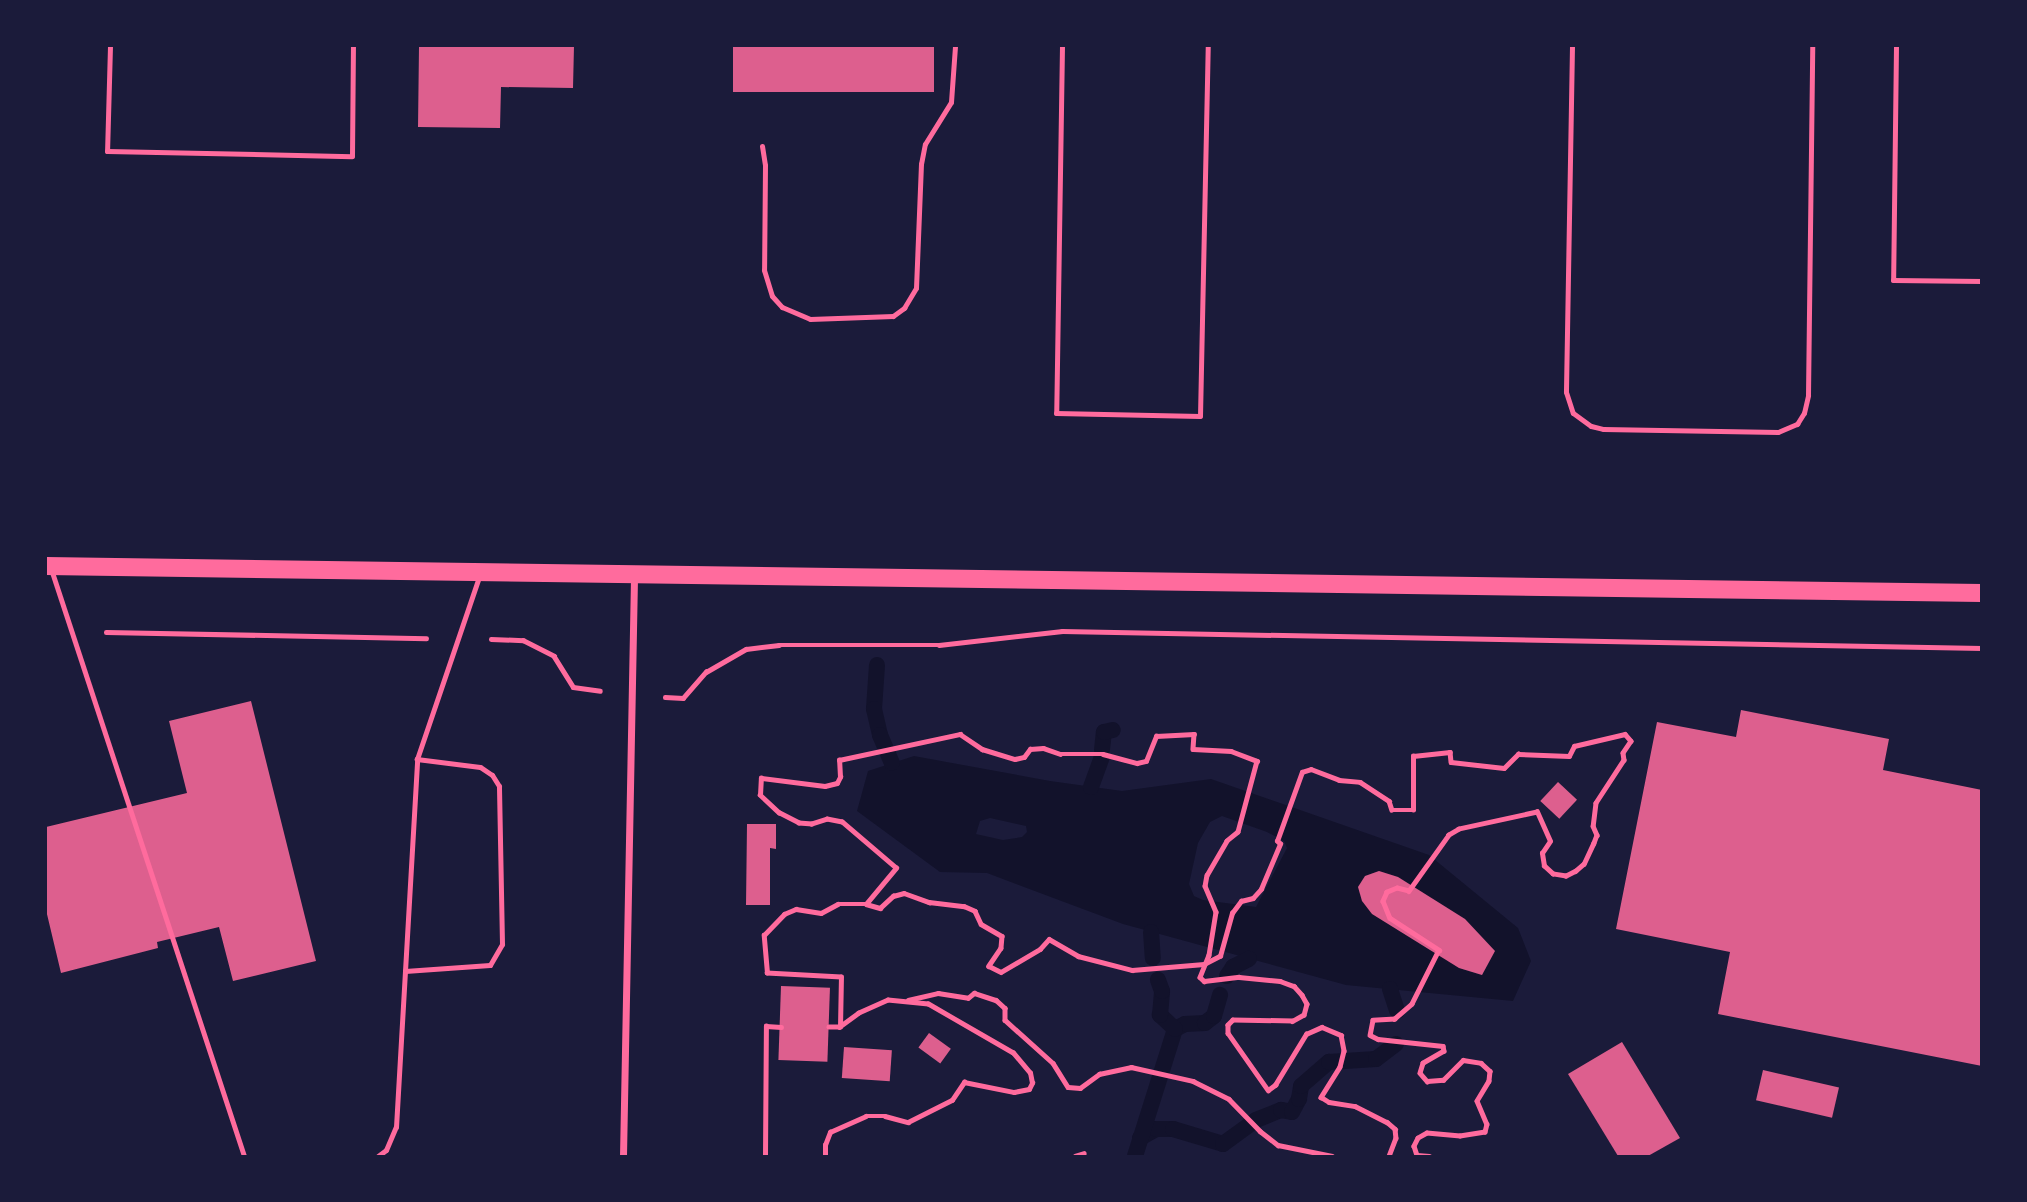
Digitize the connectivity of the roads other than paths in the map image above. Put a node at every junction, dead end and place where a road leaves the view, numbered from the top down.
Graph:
1 (110, 46) edge
2 (353, 46) edge
3 (955, 46) edge
4 (1062, 46) edge
5 (1208, 46) edge
6 (1572, 46) edge
7 (1812, 46) edge
8 (1896, 46) edge
9 (762, 146) dead end
10 (1982, 281) edge
11 (48, 566) edge
12 (481, 571) junction
13 (634, 573) junction
14 (1982, 593) edge
15 (417, 759) junction
16 (405, 971) junction
17 (244, 1157) edge
18 (378, 1157) edge
19 (623, 1157) edge

1 - 2 lane
3 - 9 lane
4 - 5 lane
6 - 7 lane
8 - 10 lane
11 - 12 main road
11 - 17 lane
12 - 13 main road
12 - 15 lane
13 - 14 main road
13 - 19 street
15 - 16 lane
15 - 16 lane
16 - 18 lane

